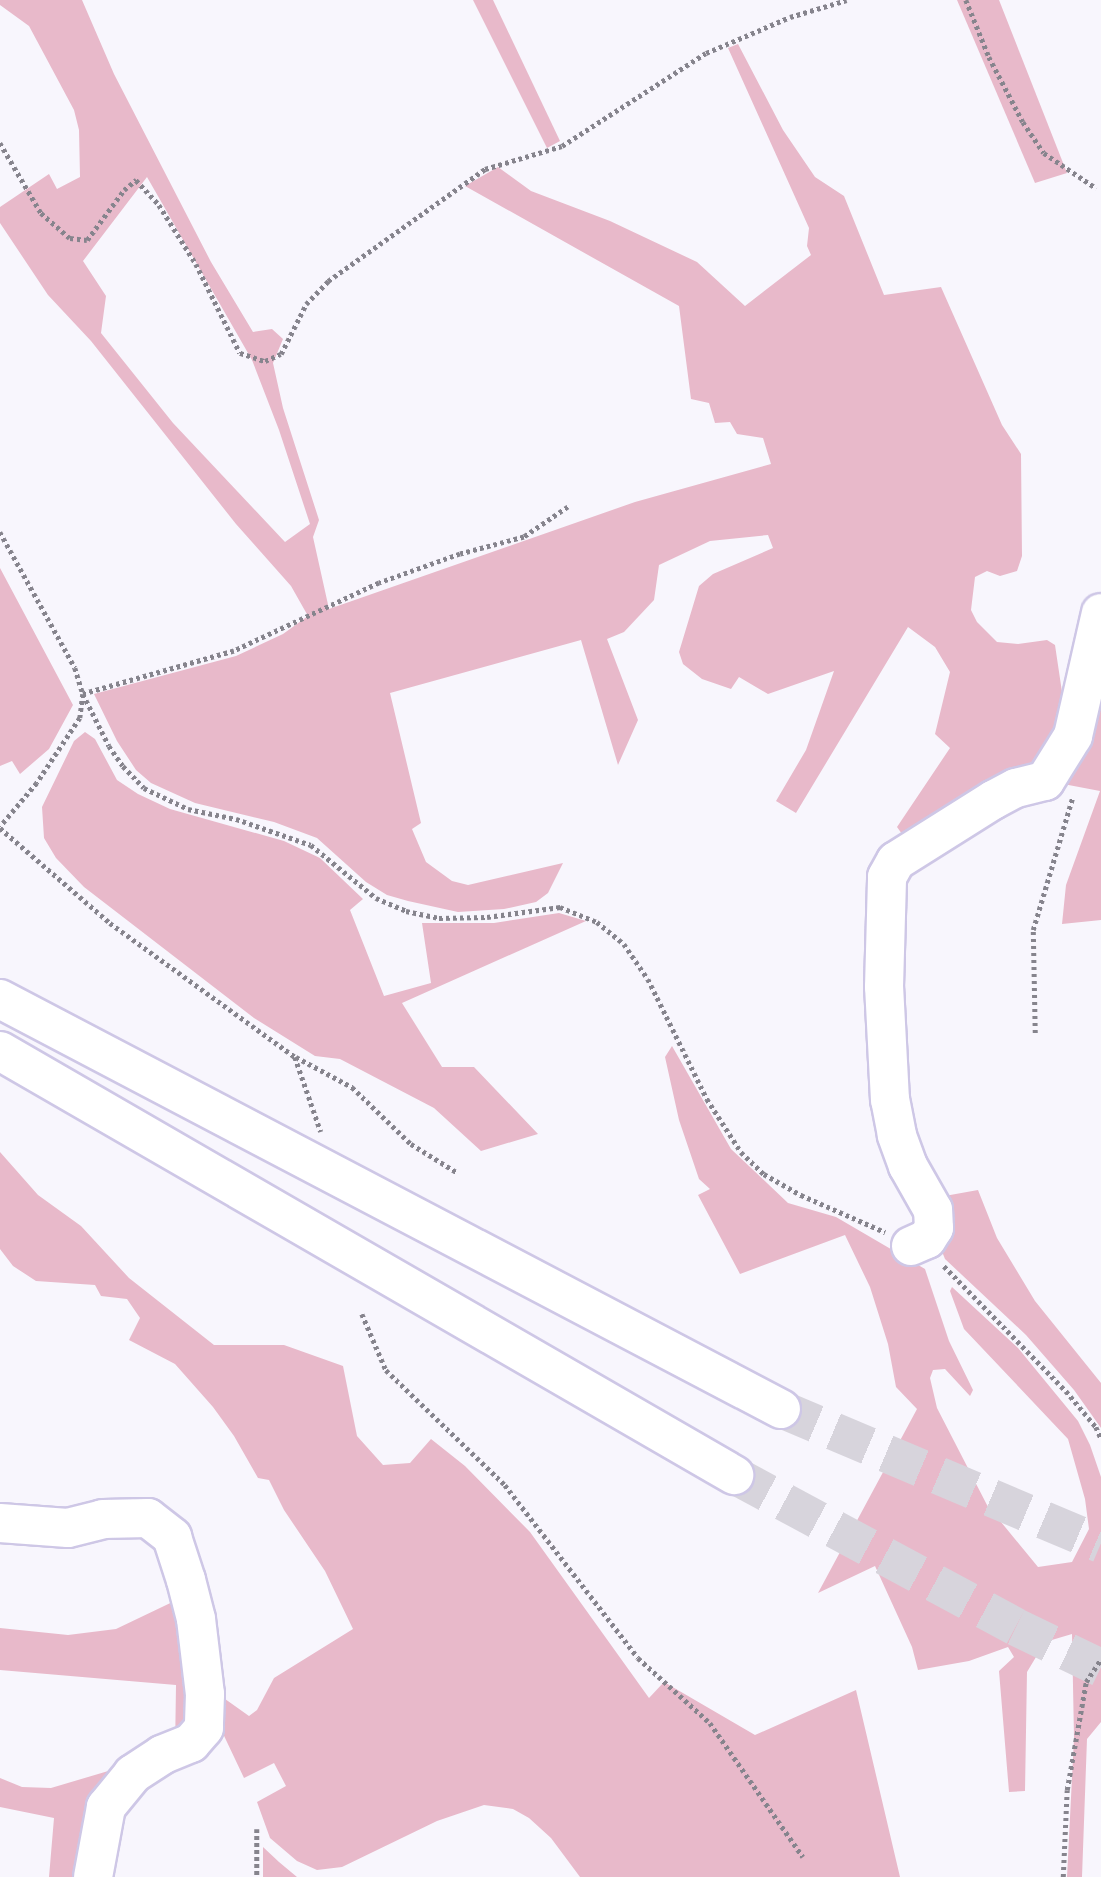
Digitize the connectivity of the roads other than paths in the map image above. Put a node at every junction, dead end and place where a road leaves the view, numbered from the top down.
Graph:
1 (1101, 613) edge
2 (0, 999) edge
3 (0, 1051) edge
4 (911, 1246) road end
5 (781, 1409) tunnel mouth
6 (734, 1475) tunnel mouth
7 (0, 1523) edge
8 (93, 1877) edge

1 - 4 main road
2 - 5 main road
3 - 6 main road
7 - 8 main road

